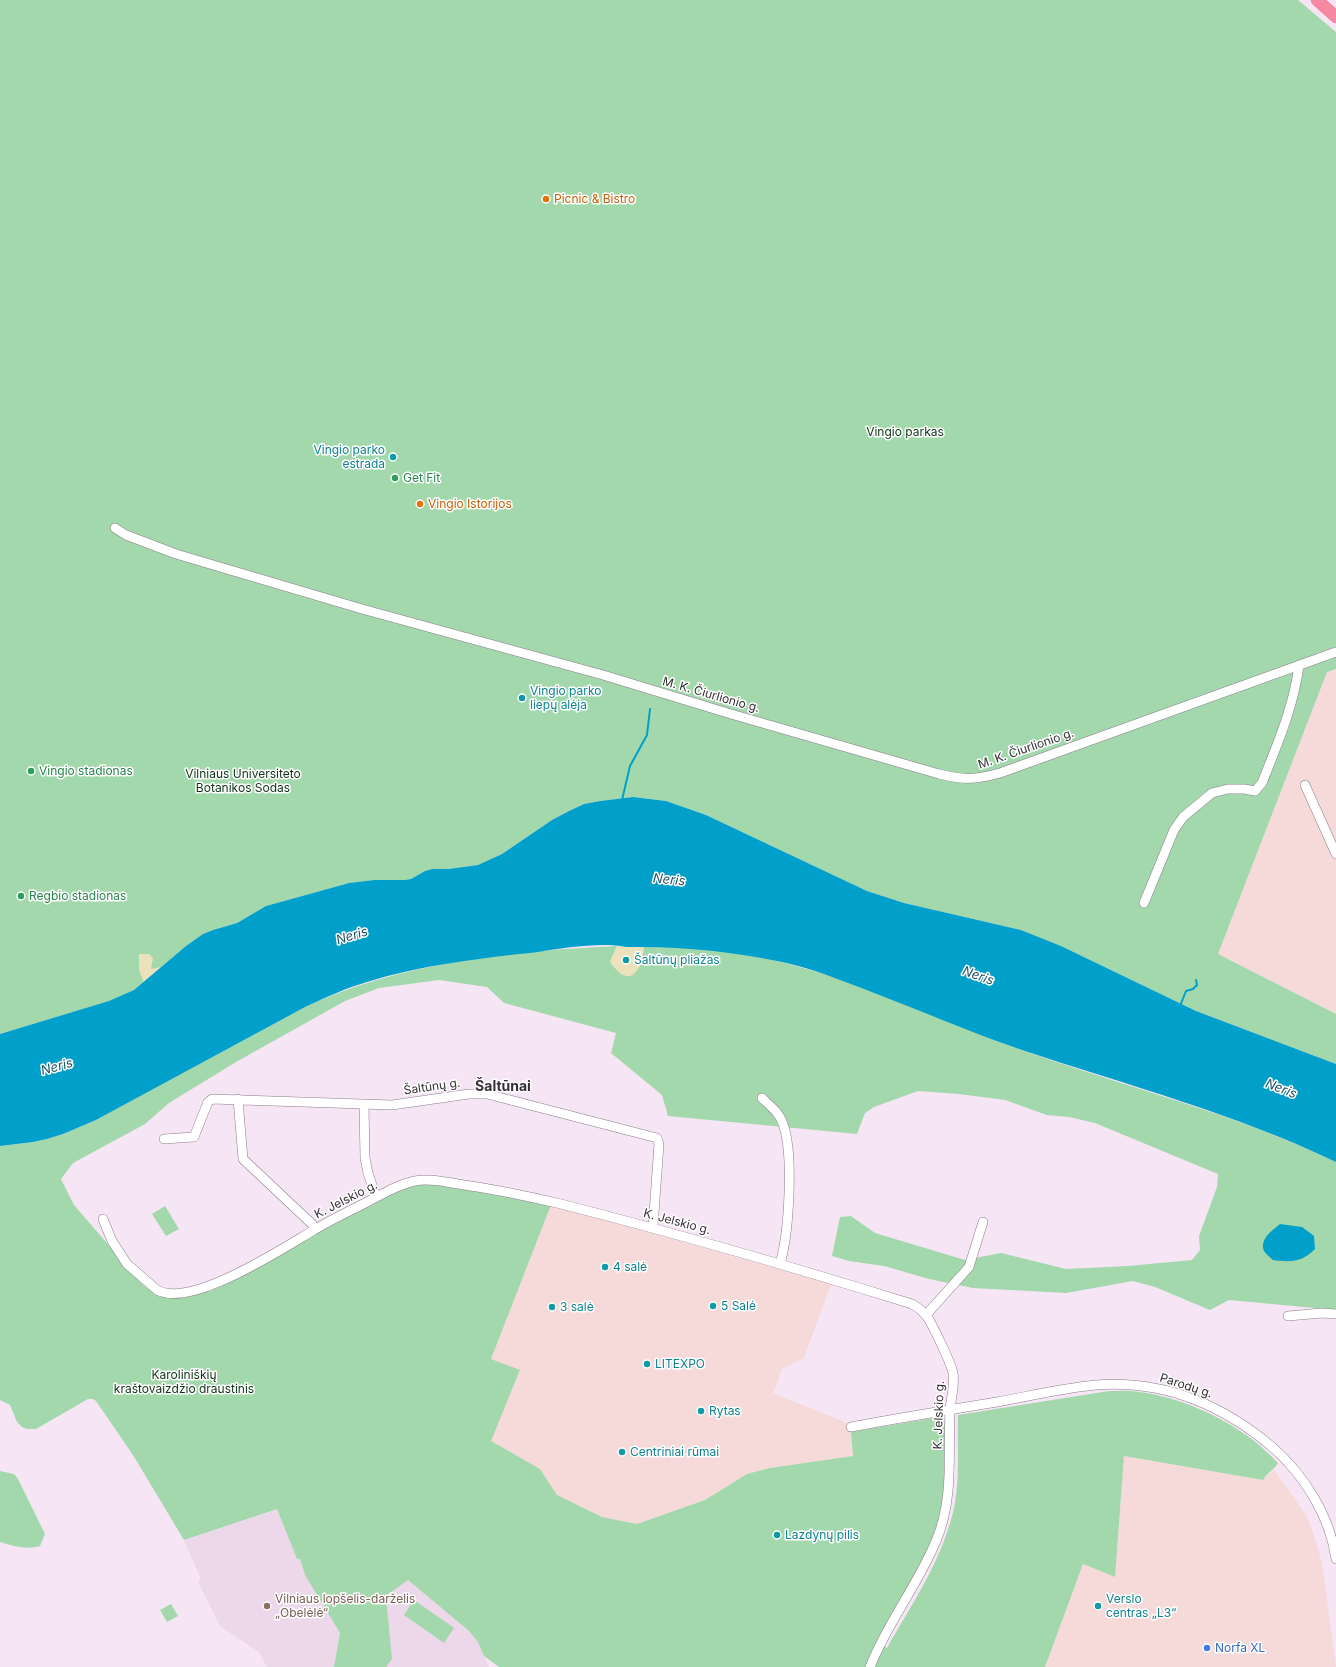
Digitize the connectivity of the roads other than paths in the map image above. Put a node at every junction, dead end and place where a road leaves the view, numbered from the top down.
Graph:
1 (1316, 0) edge
2 (1336, 17) edge
3 (115, 528) dead end
4 (1336, 652) edge
5 (1299, 665) junction
6 (1305, 785) dead end
7 (1336, 854) edge
8 (1144, 904) dead end
9 (762, 1098) dead end
10 (238, 1099) junction
11 (364, 1105) junction
12 (164, 1139) dead end
13 (376, 1197) junction
14 (103, 1219) dead end
15 (983, 1222) dead end
16 (653, 1228) junction
17 (315, 1229) junction
18 (780, 1264) junction
19 (1336, 1314) edge
20 (926, 1315) junction
21 (1288, 1316) dead end
22 (950, 1410) junction
23 (851, 1426) dead end
24 (1336, 1559) edge
25 (870, 1667) edge

1 - 2 highway
3 - 5 street, M. K. Čiurlionio g.
4 - 5 street, M. K. Čiurlionio g.
5 - 8 street
6 - 7 street
9 - 18 street
10 - 11 street, Šaltūnų g.
10 - 12 street, Šaltūnų g.
10 - 17 street
11 - 13 street
11 - 16 street, Šaltūnų g.
13 - 16 street, K. Jelskio g.
13 - 17 street, K. Jelskio g.
14 - 17 street, K. Jelskio g.
15 - 20 street
16 - 18 street, K. Jelskio g.
18 - 20 street, K. Jelskio g.
19 - 21 street
20 - 22 street, K. Jelskio g.
22 - 23 street, Parodų g.
22 - 24 street, Parodų g.
22 - 25 street, K. Jelskio g.

